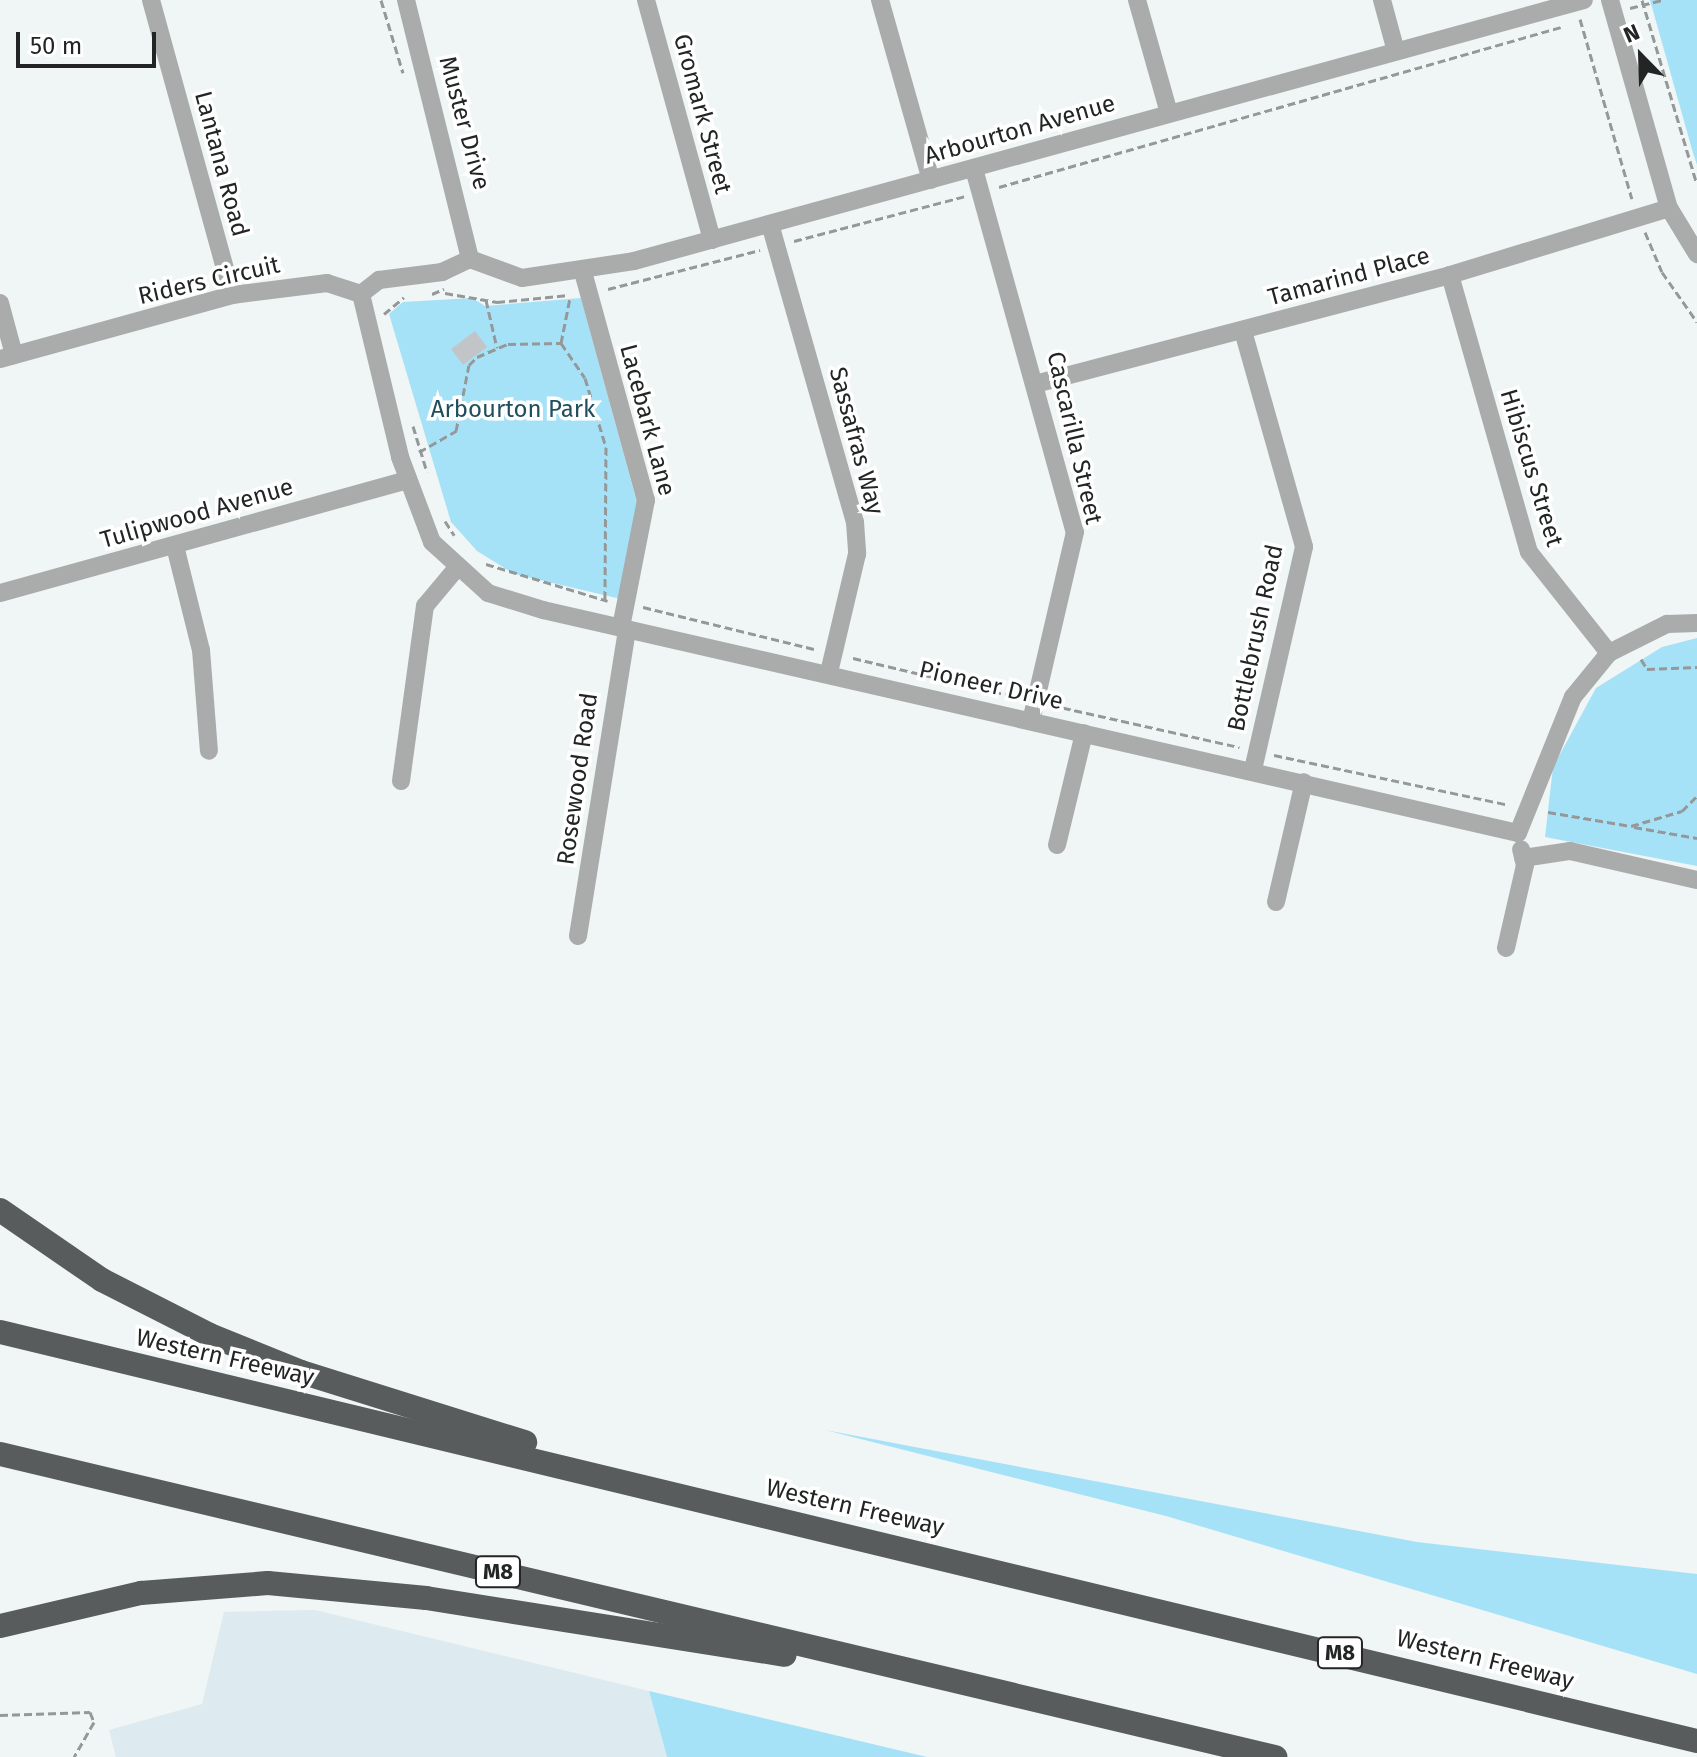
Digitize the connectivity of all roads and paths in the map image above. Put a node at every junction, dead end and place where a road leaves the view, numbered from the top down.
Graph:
1 (151, 0) edge
2 (406, 0) edge
3 (646, 0) edge
4 (880, 0) edge
5 (1137, 0) edge
6 (1382, 0) edge
7 (1661, 0) edge
8 (1580, 1) edge
9 (1642, 2) edge
10 (1612, 6) edge
11 (1581, 22) junction
12 (1395, 48) junction
13 (1169, 113) junction
14 (974, 169) junction
15 (931, 180) junction
16 (1697, 184) edge
17 (981, 192) junction
18 (1669, 208) junction
19 (1640, 220) junction
20 (770, 224) junction
21 (712, 240) junction
22 (776, 246) junction
23 (1697, 254) edge
24 (470, 259) junction
25 (583, 272) junction
26 (1450, 275) junction
27 (445, 293) dead end
28 (361, 294) junction
29 (579, 294) junction
30 (232, 295) junction
31 (486, 300) junction
32 (0, 303) edge
33 (1697, 322) edge
34 (1243, 331) junction
35 (561, 343) junction
36 (497, 348) junction
37 (7, 357) edge
38 (1039, 383) junction
39 (400, 457) junction
40 (407, 480) junction
41 (175, 546) junction
42 (455, 570) junction
43 (0, 593) edge
44 (598, 622) junction
45 (1697, 623) edge
46 (624, 628) junction
47 (1630, 643) junction
48 (1609, 653) junction
49 (1697, 667) edge
50 (829, 672) junction
51 (1031, 721) junction
52 (1084, 733) junction
53 (209, 751) dead end
54 (1253, 770) junction
55 (401, 781) dead end
56 (1304, 782) junction
57 (1631, 826) dead end
58 (1518, 833) junction
59 (1697, 838) edge
60 (1057, 845) dead end
61 (1523, 858) junction
62 (1697, 880) edge
63 (1276, 902) dead end
64 (578, 936) dead end
65 (1506, 948) dead end
66 (0, 1210) edge
67 (0, 1332) edge
68 (0, 1454) edge
69 (983, 1567) junction
70 (0, 1626) edge
71 (995, 1689) junction
72 (0, 1715) edge
73 (1697, 1741) edge
74 (74, 1757) edge
75 (1275, 1757) edge

1 - 30 street, Lantana Road
2 - 24 street, Muster Drive
3 - 21 street, Gromark Street
4 - 15 street
5 - 13 street
6 - 12 street
7 - 9 path
8 - 11 path
8 - 12 street, Arbourton Avenue
9 - 10 path
9 - 16 path
10 - 11 path
10 - 18 street
11 - 17 path
11 - 19 path
12 - 13 street, Arbourton Avenue
13 - 14 street, Arbourton Avenue
14 - 15 street, Arbourton Avenue
14 - 17 street, Cascarilla Street
15 - 20 street, Arbourton Avenue
17 - 22 path
17 - 38 street, Cascarilla Street
18 - 19 street, Tamarind Place
18 - 23 street
19 - 26 street, Tamarind Place
19 - 33 path
20 - 21 street, Arbourton Avenue
20 - 22 street, Sassafras Way
21 - 25 street, Arbourton Avenue
22 - 29 path
22 - 50 street, Sassafras Way
24 - 25 street, Arbourton Avenue
24 - 28 street
25 - 29 street, Lacebark Lane
26 - 34 street, Tamarind Place
26 - 48 street, Hibiscus Street
27 - 31 path
28 - 30 street, Riders Circuit
28 - 39 street, Pioneer Drive
29 - 31 path
29 - 35 path
29 - 46 street, Lacebark Lane
30 - 37 street, Riders Circuit
31 - 36 path
32 - 37 street
34 - 38 street, Tamarind Place
34 - 54 street, Bottlebrush Road
35 - 36 path
35 - 44 path
36 - 39 path
38 - 51 street, Cascarilla Street
39 - 40 street, Pioneer Drive
40 - 41 street, Tulipwood Avenue
40 - 42 street, Pioneer Drive
41 - 43 street, Tulipwood Avenue
41 - 53 street
42 - 44 street, Pioneer Drive
42 - 55 street
44 - 46 street, Pioneer Drive
45 - 47 street
46 - 50 street, Pioneer Drive
46 - 64 street, Rosewood Road
47 - 48 street
47 - 49 path
48 - 58 street
50 - 51 street, Pioneer Drive
51 - 52 street, Pioneer Drive
52 - 54 street, Pioneer Drive
52 - 60 street
54 - 56 street, Pioneer Drive
56 - 58 street, Pioneer Drive
56 - 63 street
57 - 59 path
58 - 61 street
61 - 62 street
61 - 65 street
66 - 69 highway
67 - 69 highway, Western Freeway / M8
68 - 71 highway, M8
69 - 73 highway, Western Freeway / M8
70 - 71 highway
71 - 75 highway, M8
72 - 74 path

